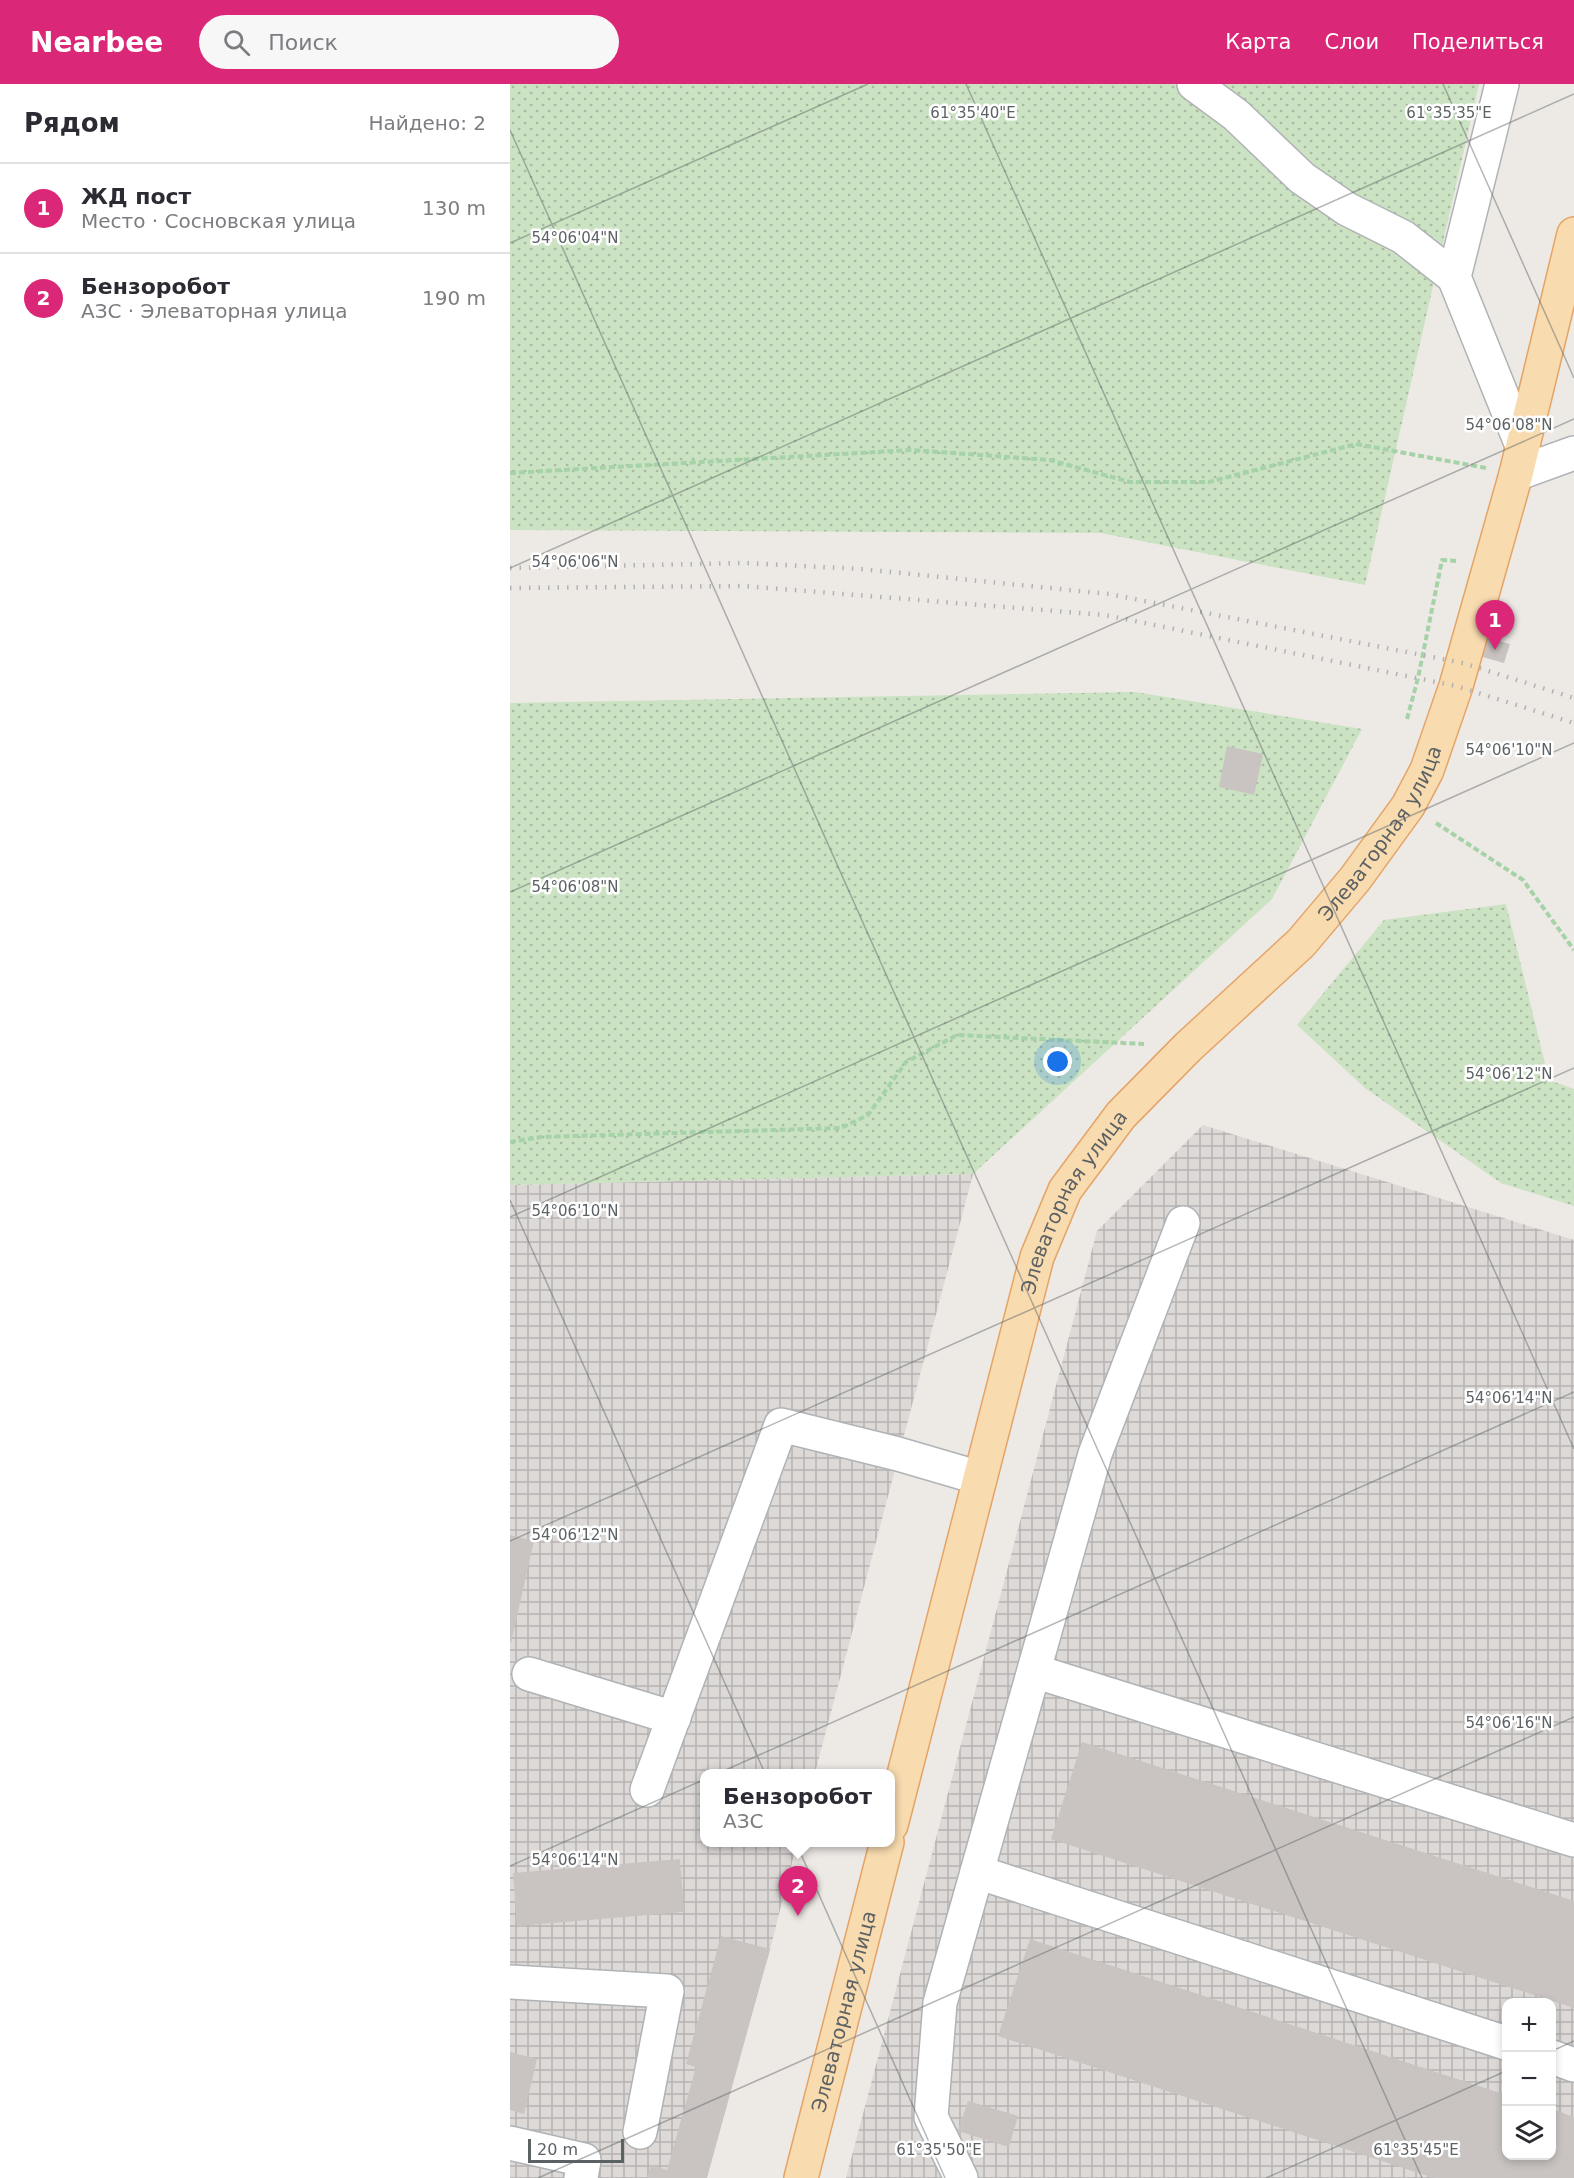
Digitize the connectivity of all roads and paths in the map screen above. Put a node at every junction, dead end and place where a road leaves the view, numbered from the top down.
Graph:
1 (1194, 84) edge
2 (1502, 84) edge
3 (1574, 234) edge
4 (1454, 277) junction
5 (1574, 453) edge
6 (1519, 461) junction
7 (510, 473) edge
8 (1490, 564) junction
9 (1404, 730) dead end
10 (1408, 806) junction
11 (1574, 950) edge
12 (1188, 1047) junction
13 (510, 1142) edge
14 (1183, 1223) dead end
15 (980, 1478) junction
16 (1034, 1671) junction
17 (529, 1674) dead end
18 (674, 1718) junction
19 (647, 1790) dead end
20 (895, 1809) edge
21 (1574, 1840) edge
22 (886, 1847) edge
23 (977, 1872) junction
24 (510, 1982) edge
25 (1502, 2042) edge
26 (1556, 2059) edge
27 (1574, 2064) edge
28 (640, 2132) dead end
29 (510, 2143) edge
30 (581, 2178) edge
31 (801, 2178) edge
32 (961, 2178) edge

1 - 4 lane
2 - 4 lane
3 - 6 main road, Элеваторная улица
4 - 6 lane
5 - 6 lane
6 - 7 path
6 - 8 main road, Элеваторная улица
8 - 9 path
8 - 10 main road, Элеваторная улица
10 - 11 path
10 - 12 main road, Элеваторная улица
12 - 13 path
12 - 15 main road, Элеваторная улица
14 - 16 lane
15 - 18 lane
15 - 20 main road, Элеваторная улица
16 - 21 lane
16 - 23 lane
17 - 18 lane
18 - 19 lane
22 - 31 main road, Элеваторная улица
23 - 25 lane
23 - 32 lane
24 - 28 lane
26 - 27 lane
29 - 30 lane

